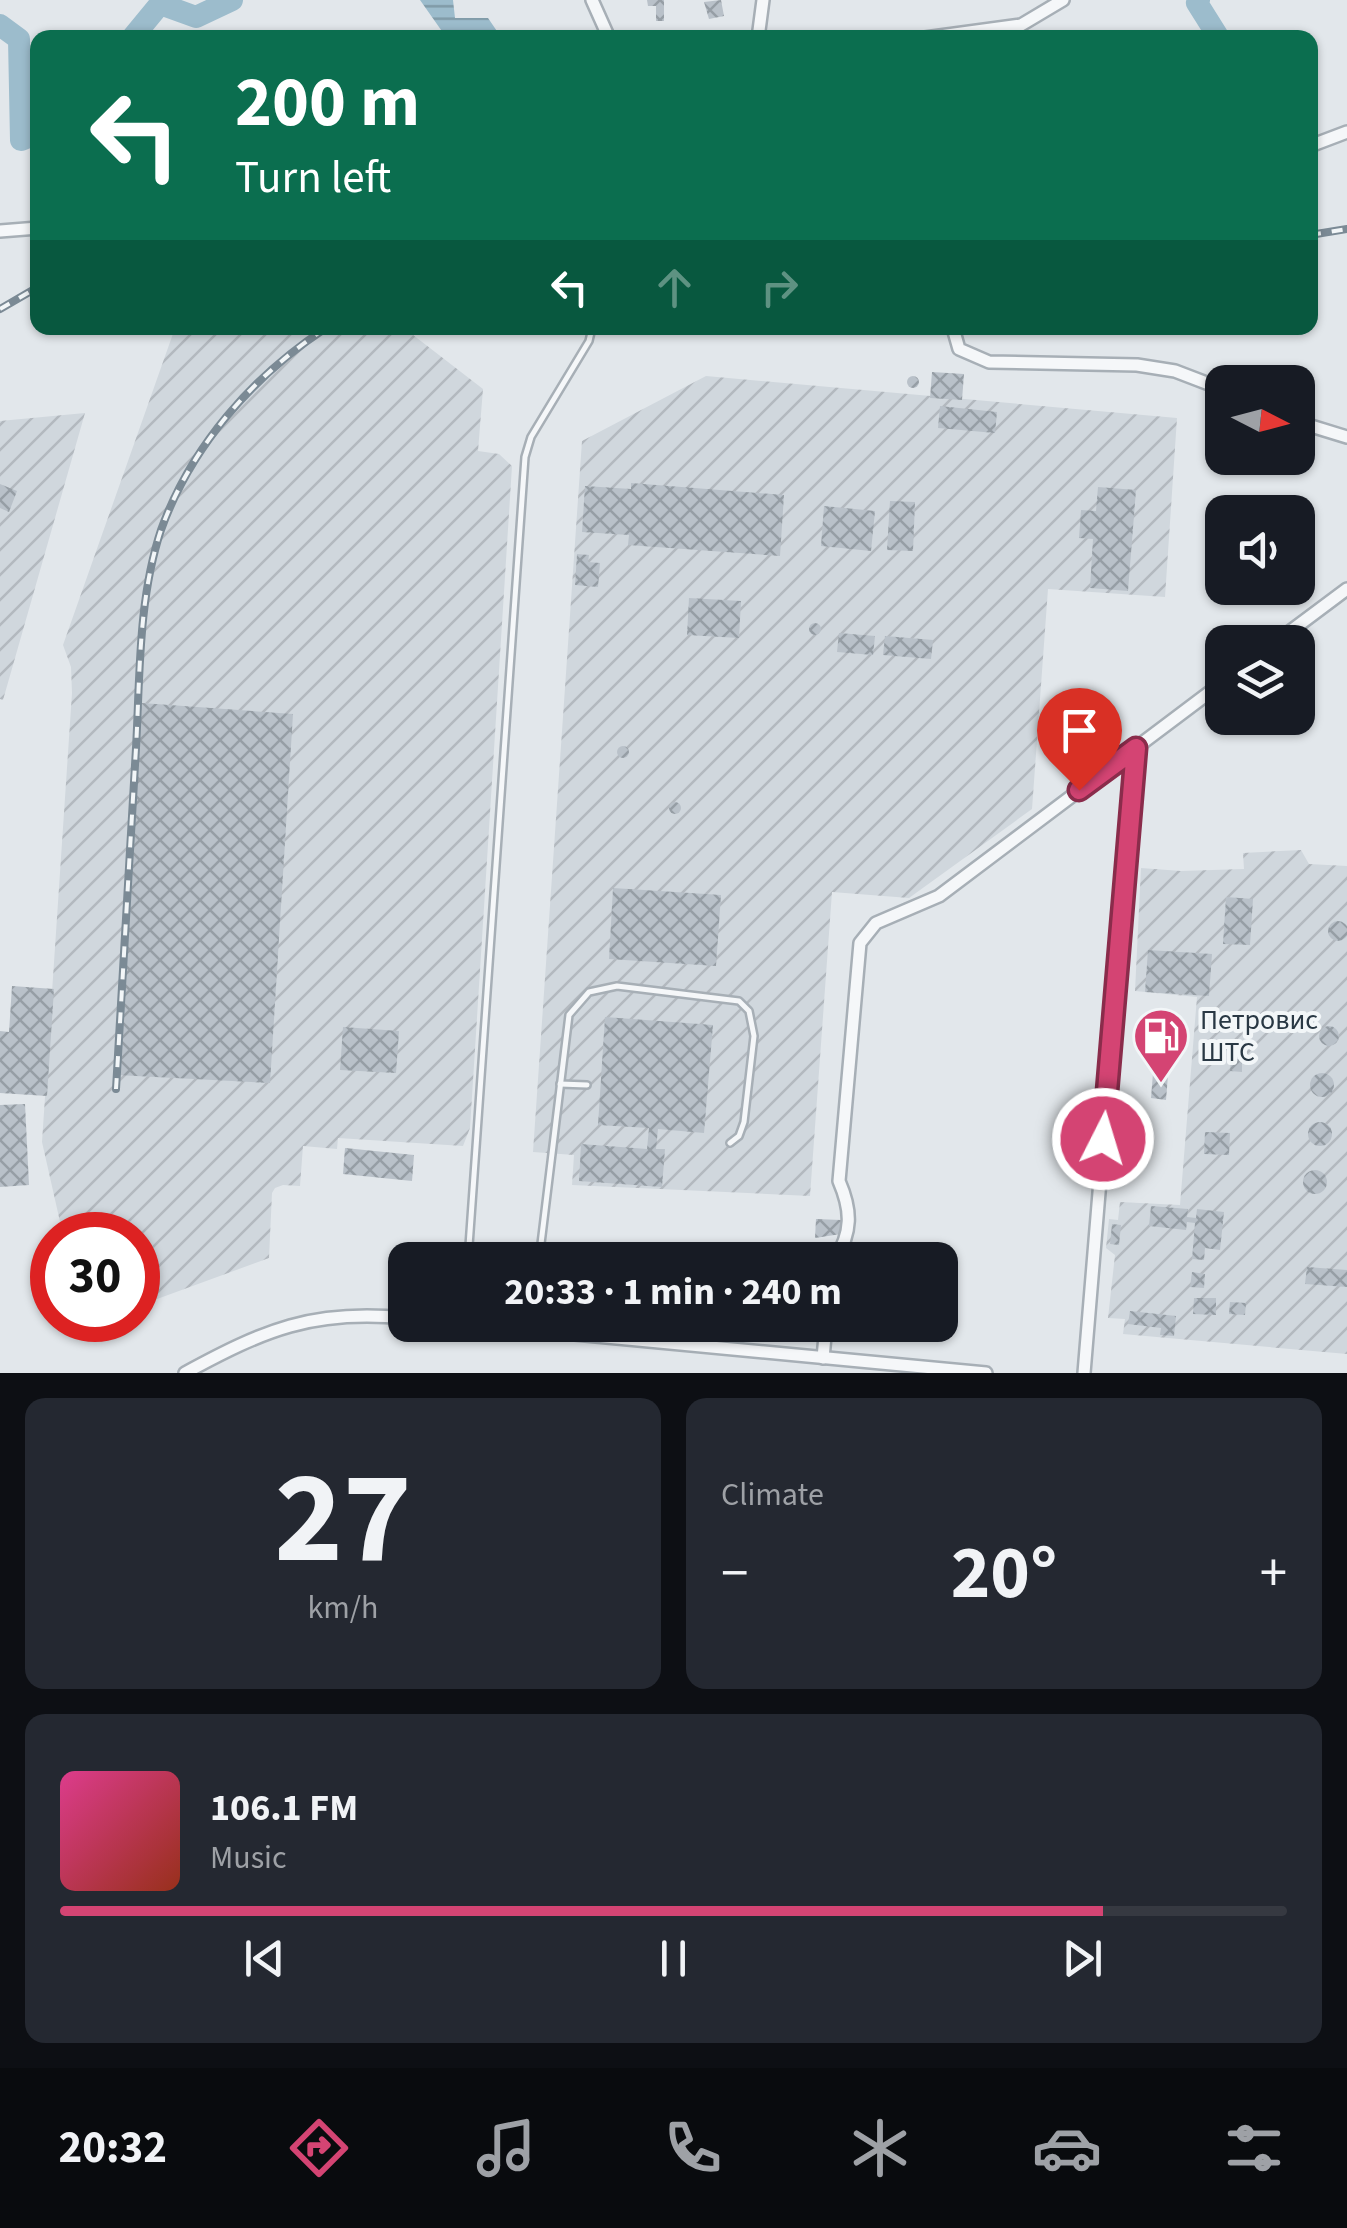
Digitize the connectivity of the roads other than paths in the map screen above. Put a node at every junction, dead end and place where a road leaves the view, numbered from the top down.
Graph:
1 (592, 0) edge
2 (763, 0) edge
3 (1063, 0) edge
4 (605, 30) edge
5 (759, 30) edge
6 (989, 30) edge
7 (1347, 132) edge
8 (1318, 143) edge
9 (30, 228) edge
10 (0, 230) edge
11 (590, 335) edge
12 (955, 335) edge
13 (1205, 382) edge
14 (1315, 427) edge
15 (1347, 437) edge
16 (1347, 588) edge
17 (1298, 625) edge
18 (1205, 696) edge
19 (1136, 748) junction
20 (560, 1084) junction
21 (587, 1085) dead end
22 (730, 1143) dead end
23 (469, 1242) edge
24 (541, 1242) edge
25 (845, 1242) edge
26 (388, 1316) edge
27 (667, 1342) edge
28 (824, 1342) edge
29 (823, 1358) junction
30 (185, 1373) edge
31 (986, 1373) edge
32 (1084, 1373) edge

1 - 4 street
2 - 5 street
3 - 6 street
7 - 8 street
9 - 10 street
11 - 23 lane
12 - 13 street
14 - 15 street
16 - 17 street
18 - 19 street
19 - 25 street
19 - 32 street
20 - 21 lane
20 - 22 lane
20 - 24 lane
26 - 30 street
27 - 29 street
28 - 29 street
29 - 31 street

